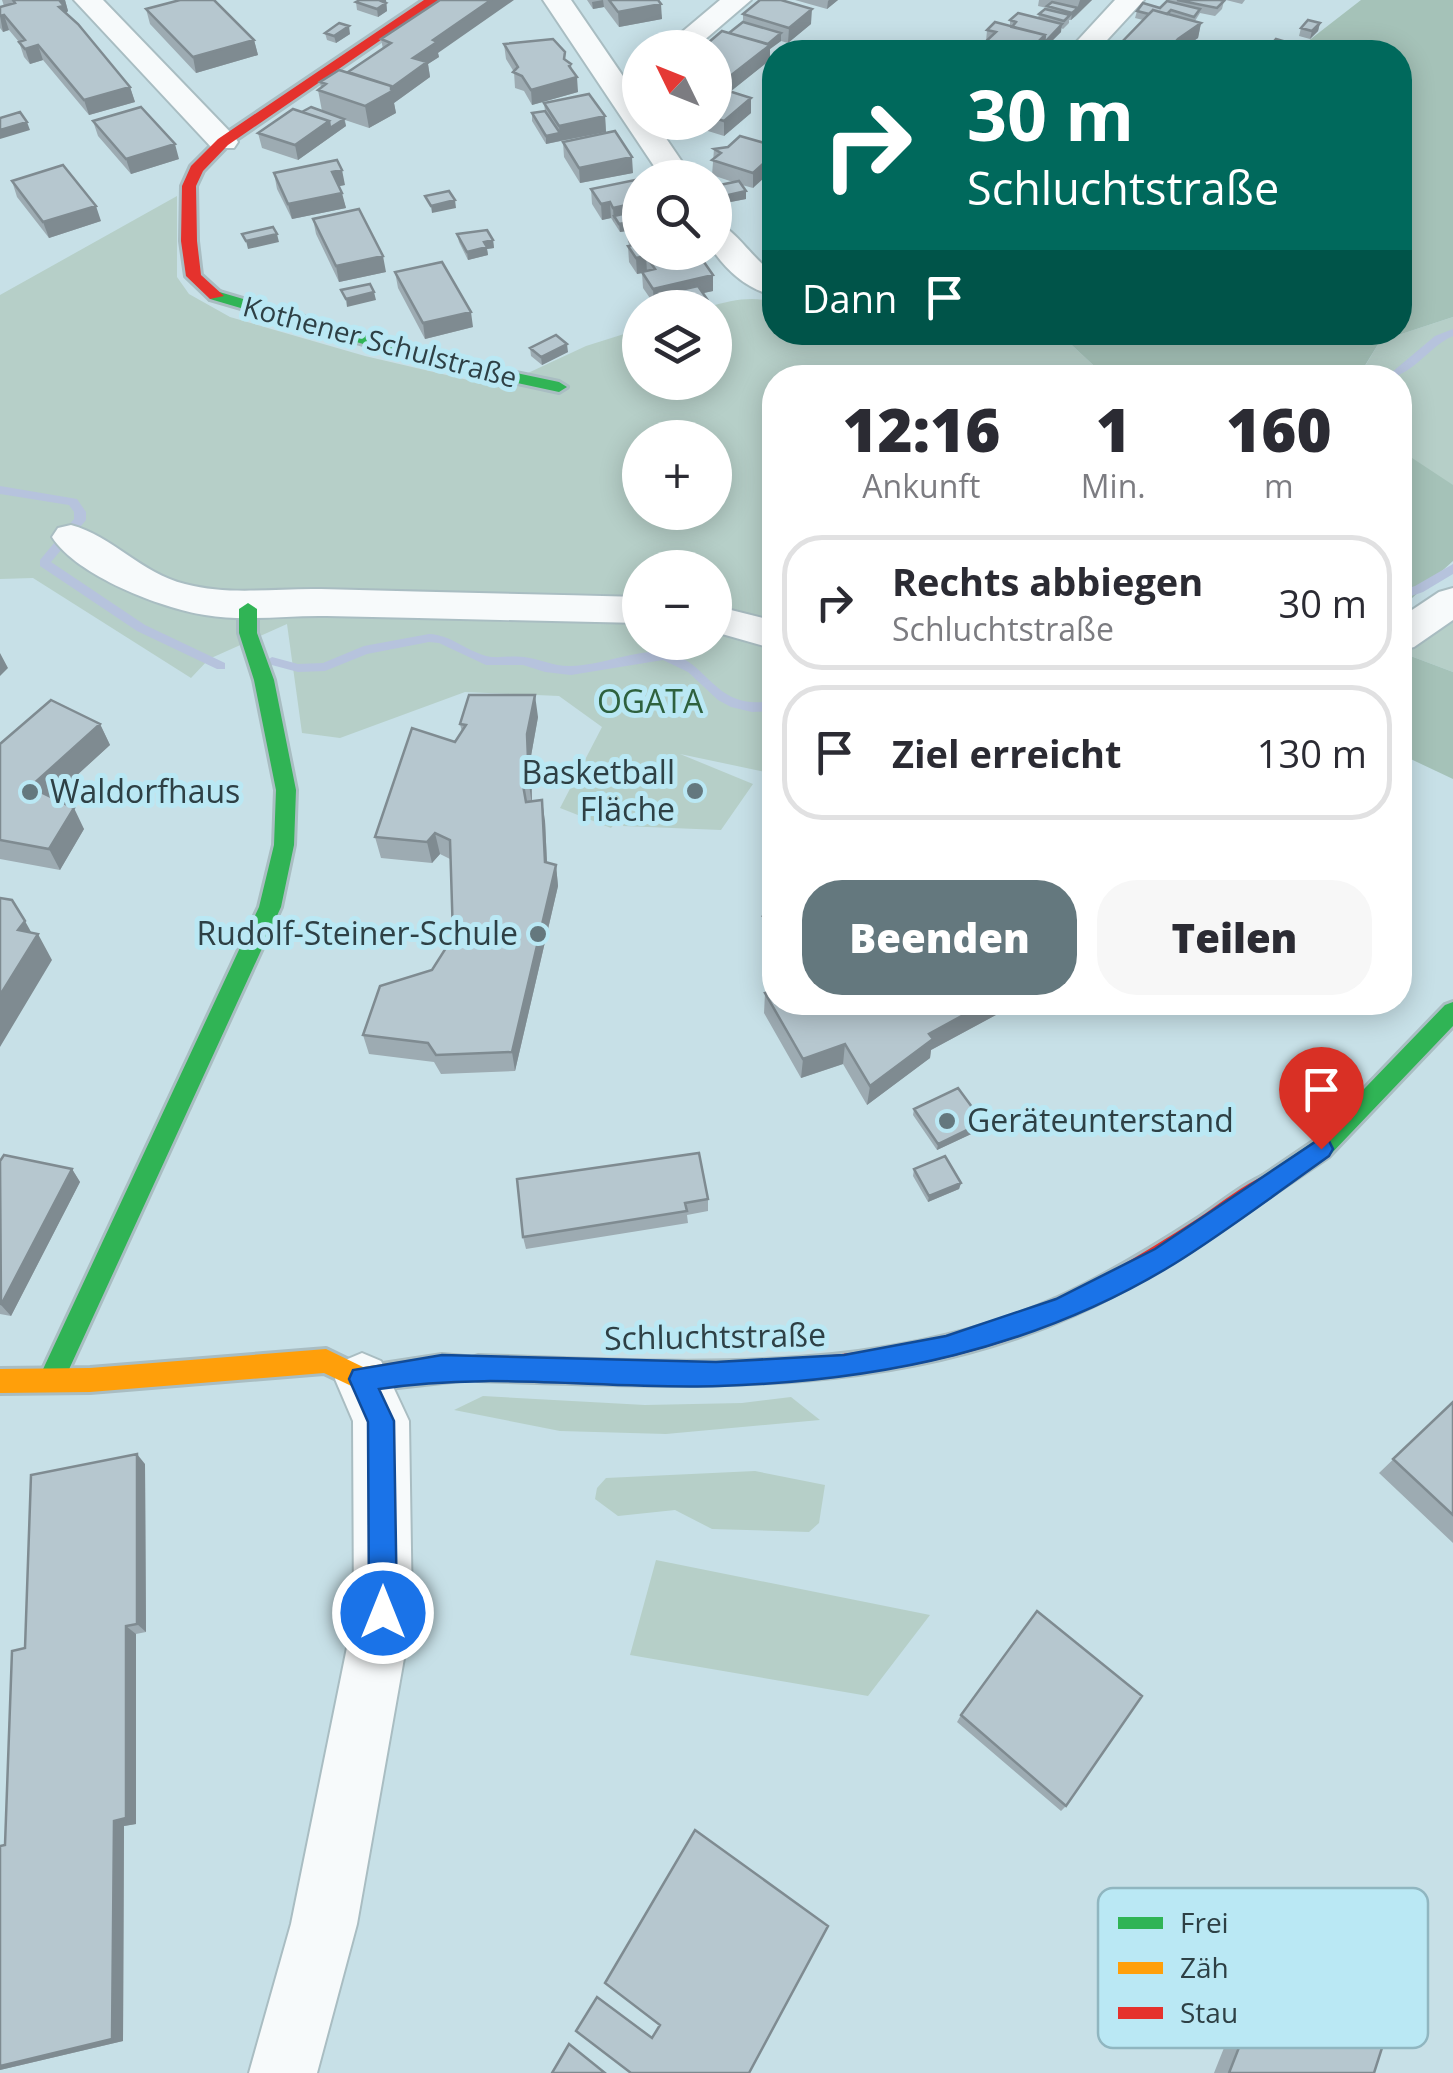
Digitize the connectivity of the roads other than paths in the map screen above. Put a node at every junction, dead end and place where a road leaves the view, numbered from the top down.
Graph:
1 (88, 0) edge
2 (433, 0) edge
3 (557, 0) edge
4 (738, 0) edge
5 (1130, 0) edge
6 (700, 30) edge
7 (1092, 40) edge
8 (622, 76) edge
9 (223, 142) junction
10 (732, 257) edge
11 (762, 280) edge
12 (559, 386) dead end
13 (71, 537) dead end
14 (1453, 601) edge
15 (248, 609) junction
16 (622, 610) edge
17 (732, 624) edge
18 (1412, 629) edge
19 (762, 632) edge
20 (1453, 1011) edge
21 (362, 1379) junction
22 (51, 1380) junction
23 (0, 1381) edge
24 (283, 2073) edge

1 - 9 street
2 - 9 street, Kothener Schulstraße
3 - 8 street
4 - 6 street
5 - 7 street
9 - 12 street, Kothener Schulstraße
10 - 11 street
13 - 15 street
14 - 18 street
15 - 16 street
15 - 22 street
17 - 19 street
20 - 21 street, Schluchtstraße
21 - 22 street, Schluchtstraße
21 - 24 street
22 - 23 street, Schluchtstraße

